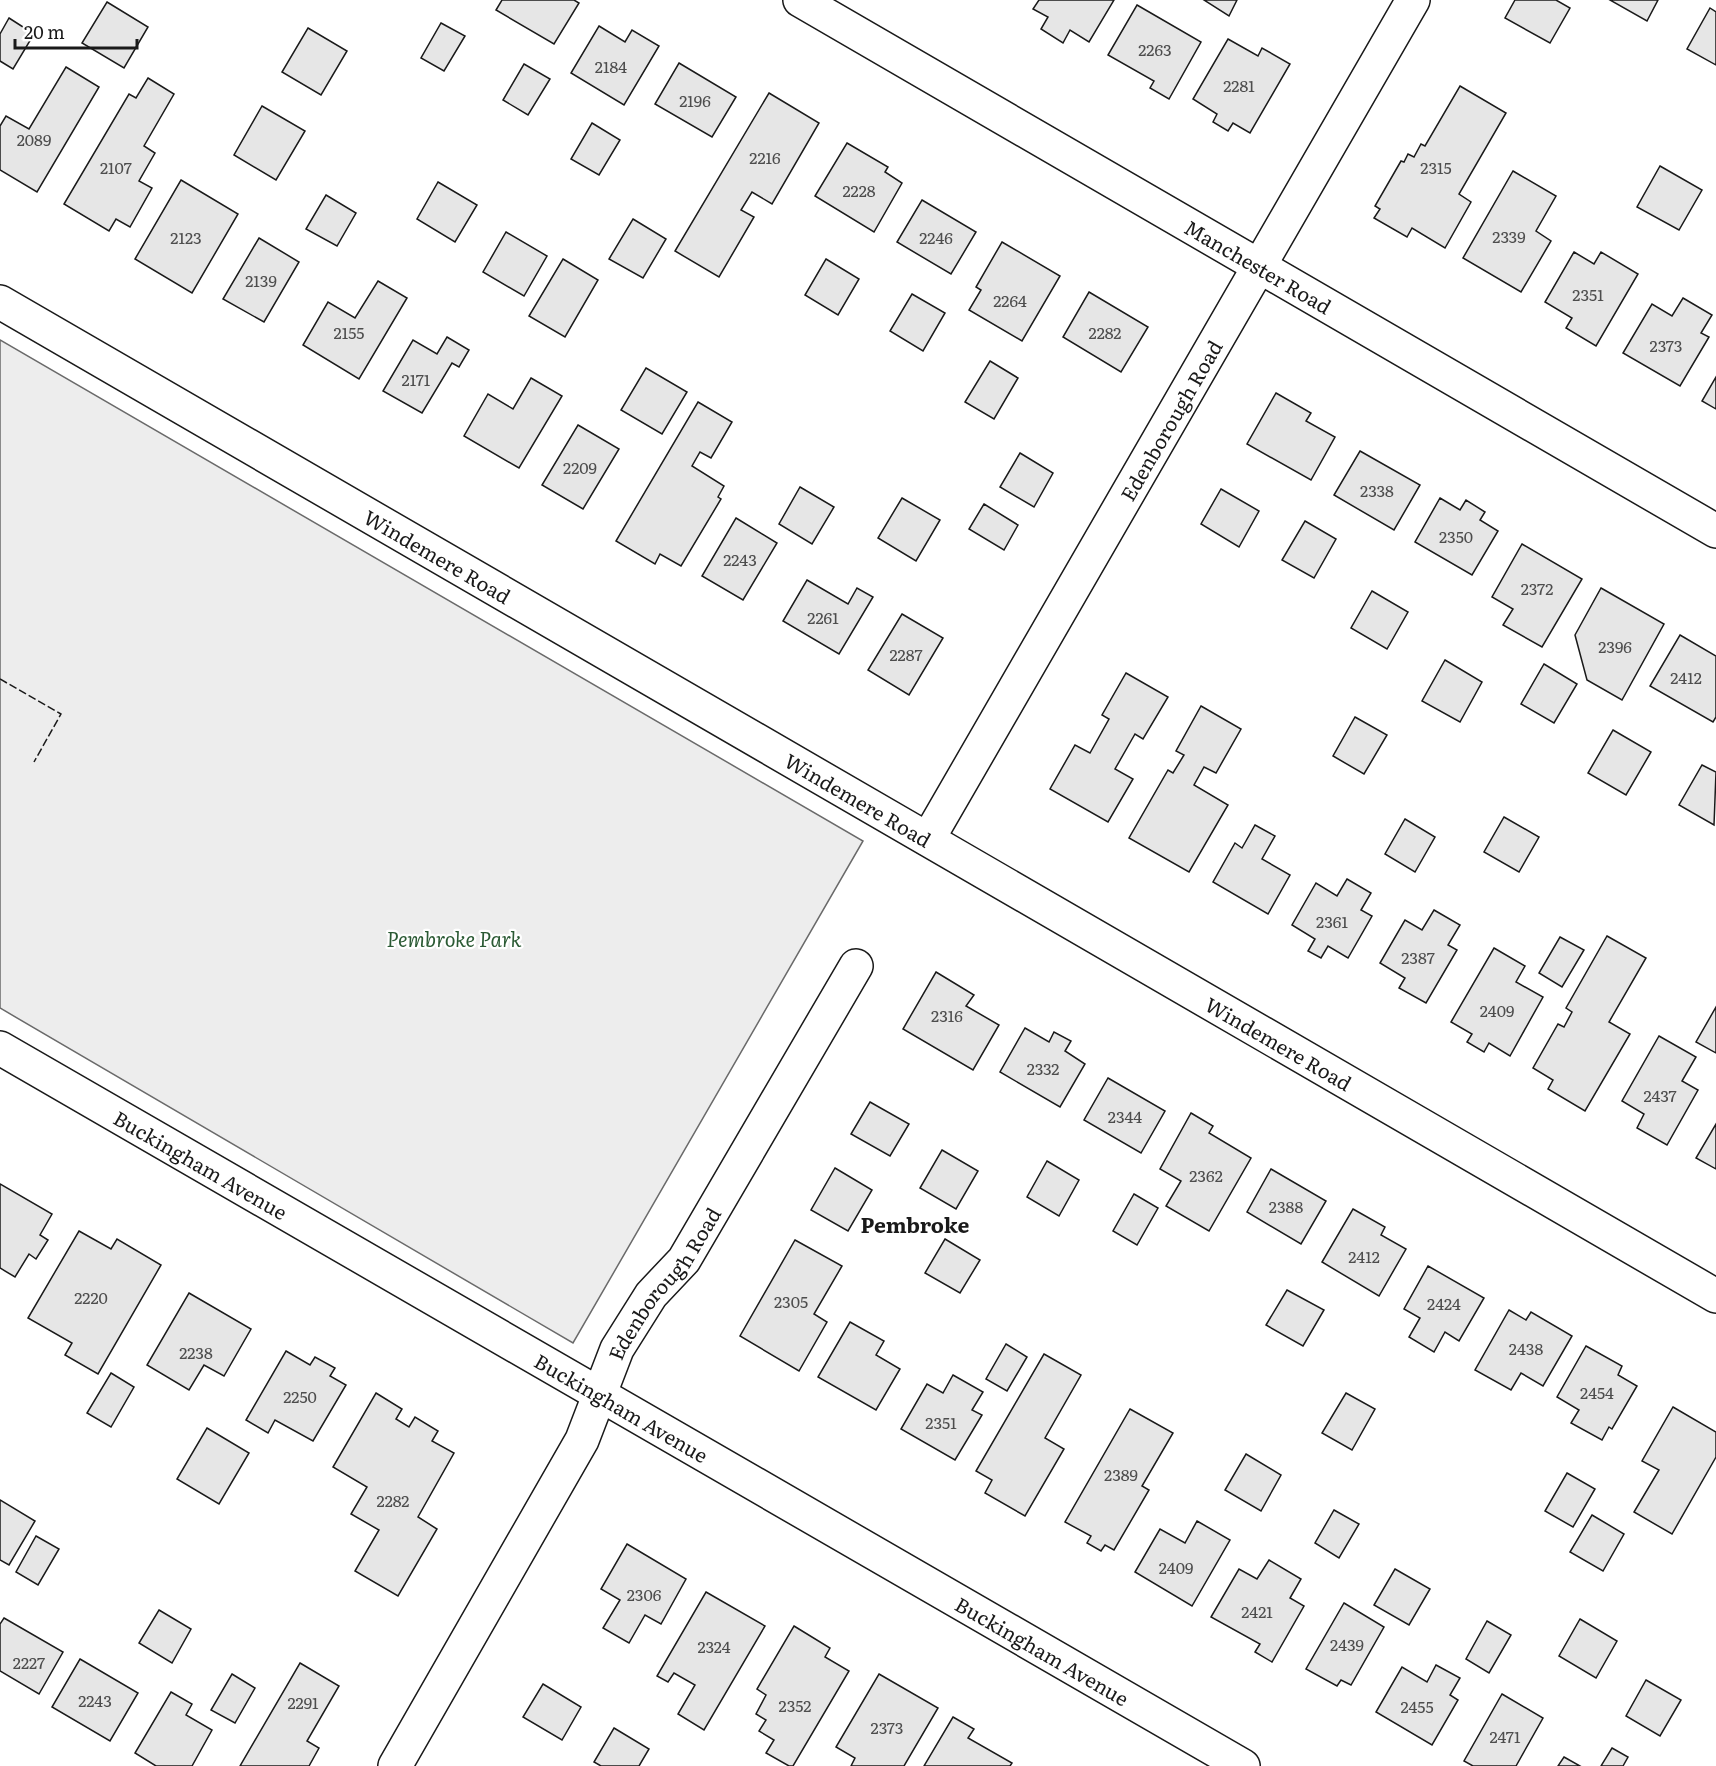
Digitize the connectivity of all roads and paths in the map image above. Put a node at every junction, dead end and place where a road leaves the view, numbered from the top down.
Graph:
1 (800, 0) edge
2 (1413, 0) edge
3 (1260, 267) junction
4 (0, 302) edge
5 (1716, 531) edge
6 (928, 839) junction
7 (856, 966) dead end
8 (0, 1048) edge
9 (1716, 1296) edge
10 (601, 1395) junction
11 (395, 1766) edge
12 (1243, 1766) edge

1 - 3 street, Manchester Road
2 - 3 street, Edenborough Road
3 - 5 street, Manchester Road
3 - 6 street, Edenborough Road
4 - 6 street, Windemere Road
6 - 9 street, Windemere Road
7 - 10 street, Edenborough Road
8 - 10 street, Buckingham Avenue
10 - 11 street, Edenborough Road
10 - 12 street, Buckingham Avenue

